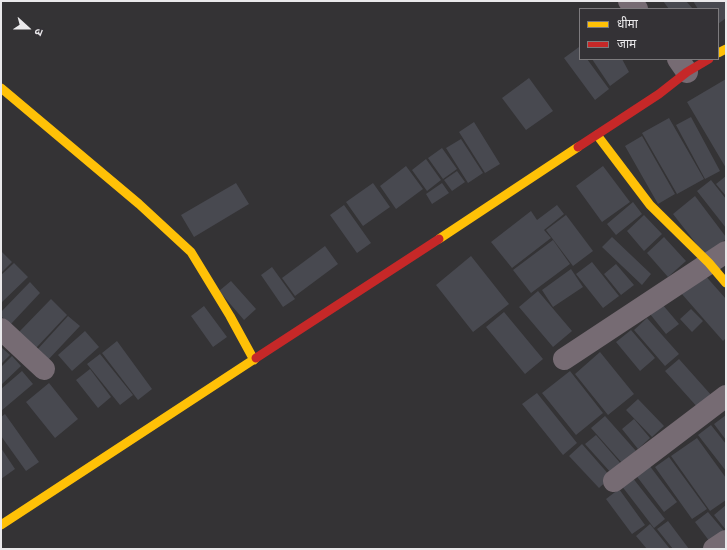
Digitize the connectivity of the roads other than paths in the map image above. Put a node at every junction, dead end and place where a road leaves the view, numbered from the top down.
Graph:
1 (705, 60) edge
2 (683, 66) edge
3 (1, 88) edge
4 (597, 135) junction
5 (718, 258) edge
6 (726, 283) edge
7 (1, 329) edge
8 (564, 359) dead end
9 (254, 360) junction
10 (44, 369) dead end
11 (726, 396) edge
12 (614, 481) dead end
13 (1, 525) edge
14 (726, 541) edge
15 (714, 549) edge

1 - 2 street
2 - 4 street
3 - 9 street
4 - 5 street
4 - 9 street
5 - 6 street
5 - 8 street
7 - 10 street
9 - 13 street
11 - 12 street
14 - 15 street

